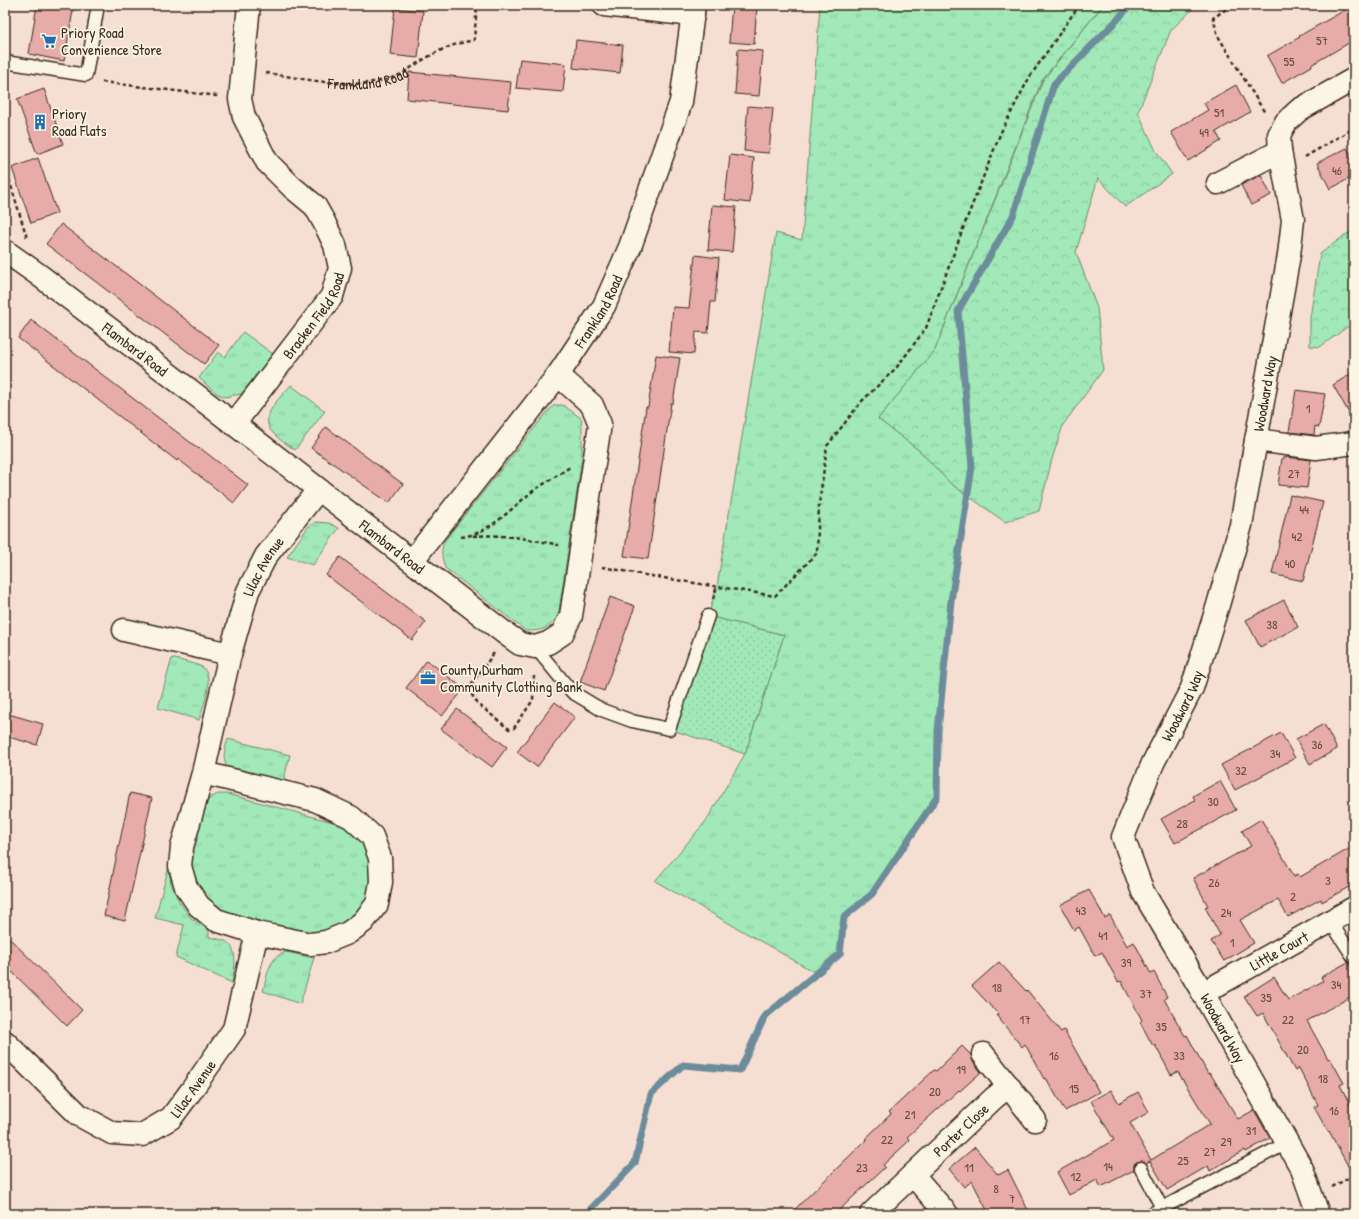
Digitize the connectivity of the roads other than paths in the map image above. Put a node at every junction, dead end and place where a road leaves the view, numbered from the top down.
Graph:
1 (98, 5) edge
2 (249, 5) edge
3 (604, 5) edge
4 (693, 10) edge
5 (5, 62) edge
6 (1354, 79) edge
7 (1280, 143) junction
8 (1218, 183) dead end
9 (5, 251) edge
10 (558, 375) junction
11 (234, 424) junction
12 (1256, 440) junction
13 (1354, 443) edge
14 (318, 490) junction
15 (412, 561) junction
16 (708, 616) dead end
17 (124, 630) dead end
18 (535, 647) junction
19 (230, 654) junction
20 (203, 773) junction
21 (1354, 908) edge
22 (1330, 921) junction
23 (257, 933) junction
24 (1354, 958) edge
25 (1203, 992) junction
26 (5, 1042) edge
27 (984, 1054) dead end
28 (1009, 1086) junction
29 (1035, 1120) dead end
30 (1287, 1143) junction
31 (1141, 1168) dead end
32 (914, 1175) junction
33 (1162, 1208) junction
34 (871, 1214) edge
35 (946, 1214) edge
36 (1151, 1214) edge
37 (1318, 1214) edge

1 - 5 lane
2 - 11 street, Bracken Field Road
3 - 4 street, Frankland Road
4 - 10 street, Frankland Road
6 - 7 street
7 - 8 street
7 - 12 street, Woodward Way
9 - 11 street, Flambard Road
10 - 15 street, Frankland Road
10 - 18 street
11 - 14 street, Flambard Road
12 - 13 street
12 - 25 street, Woodward Way
14 - 15 street, Flambard Road
14 - 19 street, Lilac Avenue
15 - 18 street, Flambard Road
16 - 18 lane
17 - 19 street
19 - 20 street, Lilac Avenue
20 - 23 street, Lilac Avenue
20 - 23 street, Lilac Avenue
21 - 22 street, Little Court
22 - 24 lane
22 - 25 street, Little Court
23 - 26 street, Lilac Avenue
25 - 30 street, Woodward Way
27 - 28 street
28 - 29 street
28 - 32 street, Porter Close
30 - 33 lane
30 - 37 street, Woodward Way
31 - 33 lane
32 - 34 street, Porter Close
32 - 35 street
33 - 36 lane

